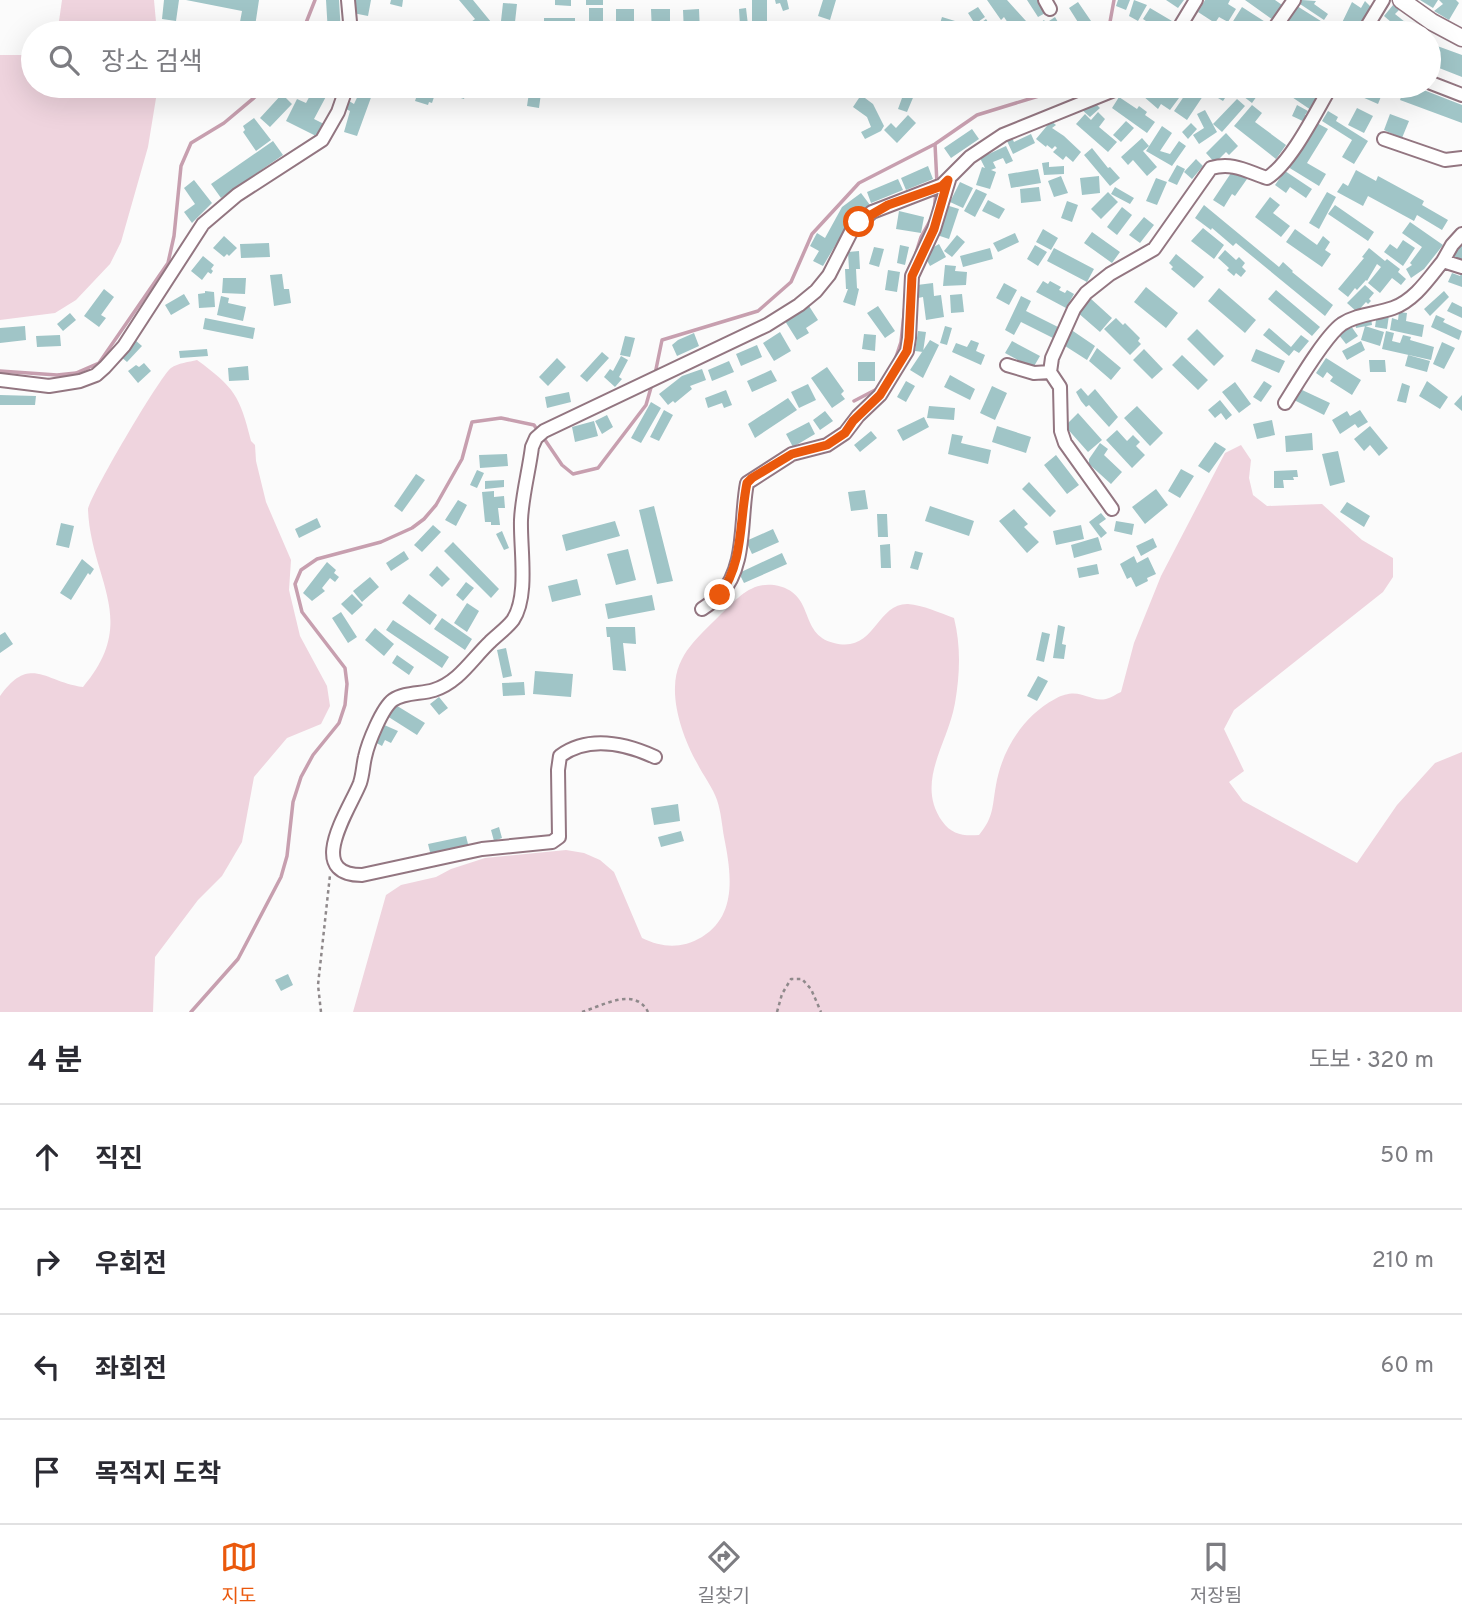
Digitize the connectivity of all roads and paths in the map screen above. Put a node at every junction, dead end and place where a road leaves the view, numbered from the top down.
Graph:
1 (348, 0) edge
2 (1196, 0) edge
3 (1294, 0) edge
4 (1383, 0) edge
5 (1401, 0) edge
6 (350, 21) edge
7 (1183, 21) edge
8 (1279, 21) edge
9 (1370, 21) edge
10 (1431, 21) edge
11 (1441, 27) edge
12 (1462, 38) edge
13 (1441, 87) edge
14 (1462, 95) edge
15 (343, 98) edge
16 (1094, 98) edge
17 (1324, 98) edge
18 (1384, 139) dead end
19 (1462, 158) edge
20 (941, 185) junction
21 (1462, 234) edge
22 (1443, 261) junction
23 (1462, 267) edge
24 (1007, 365) dead end
25 (1050, 372) junction
26 (0, 380) edge
27 (1285, 403) dead end
28 (1112, 509) dead end
29 (702, 609) dead end
30 (655, 757) dead end
31 (335, 862) junction
32 (321, 1012) edge
33 (582, 1012) edge
34 (648, 1012) edge
35 (777, 1012) edge
36 (821, 1012) edge

1 - 6 street
2 - 7 street
3 - 8 street
4 - 9 street
5 - 10 street
11 - 12 street
13 - 14 street
15 - 26 street
16 - 20 street
17 - 25 street
18 - 19 street
20 - 29 street
20 - 31 street
21 - 22 street
22 - 23 street
22 - 27 street
24 - 25 street
25 - 28 street
30 - 31 street
31 - 32 path
33 - 34 path
35 - 36 path

